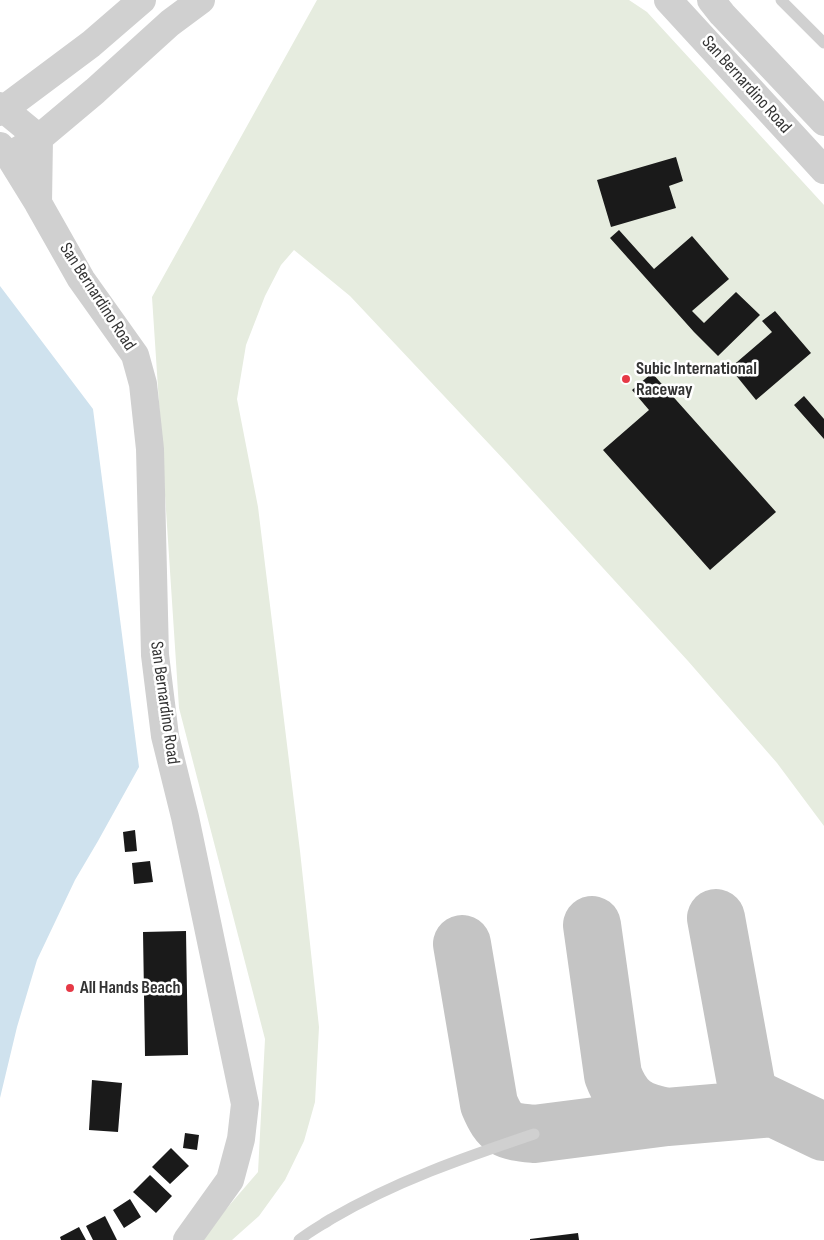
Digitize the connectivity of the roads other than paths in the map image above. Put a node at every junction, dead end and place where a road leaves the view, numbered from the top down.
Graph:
1 (142, 0) edge
2 (201, 0) edge
3 (668, 0) edge
4 (711, 0) edge
5 (781, 0) edge
6 (824, 43) edge
7 (1, 109) edge
8 (824, 122) edge
9 (39, 138) junction
10 (4, 151) edge
11 (821, 161) edge
12 (38, 203) junction
13 (534, 1134) dead end
14 (187, 1240) edge
15 (299, 1240) edge

1 - 7 street
2 - 9 street, San Bernardino Road
3 - 11 street, San Bernardino Road
4 - 8 street, San Bernardino Road
5 - 6 lane
7 - 9 street
9 - 10 street, San Bernardino Road
9 - 12 street
10 - 12 street, San Bernardino Road
12 - 14 street, San Bernardino Road
13 - 15 lane

